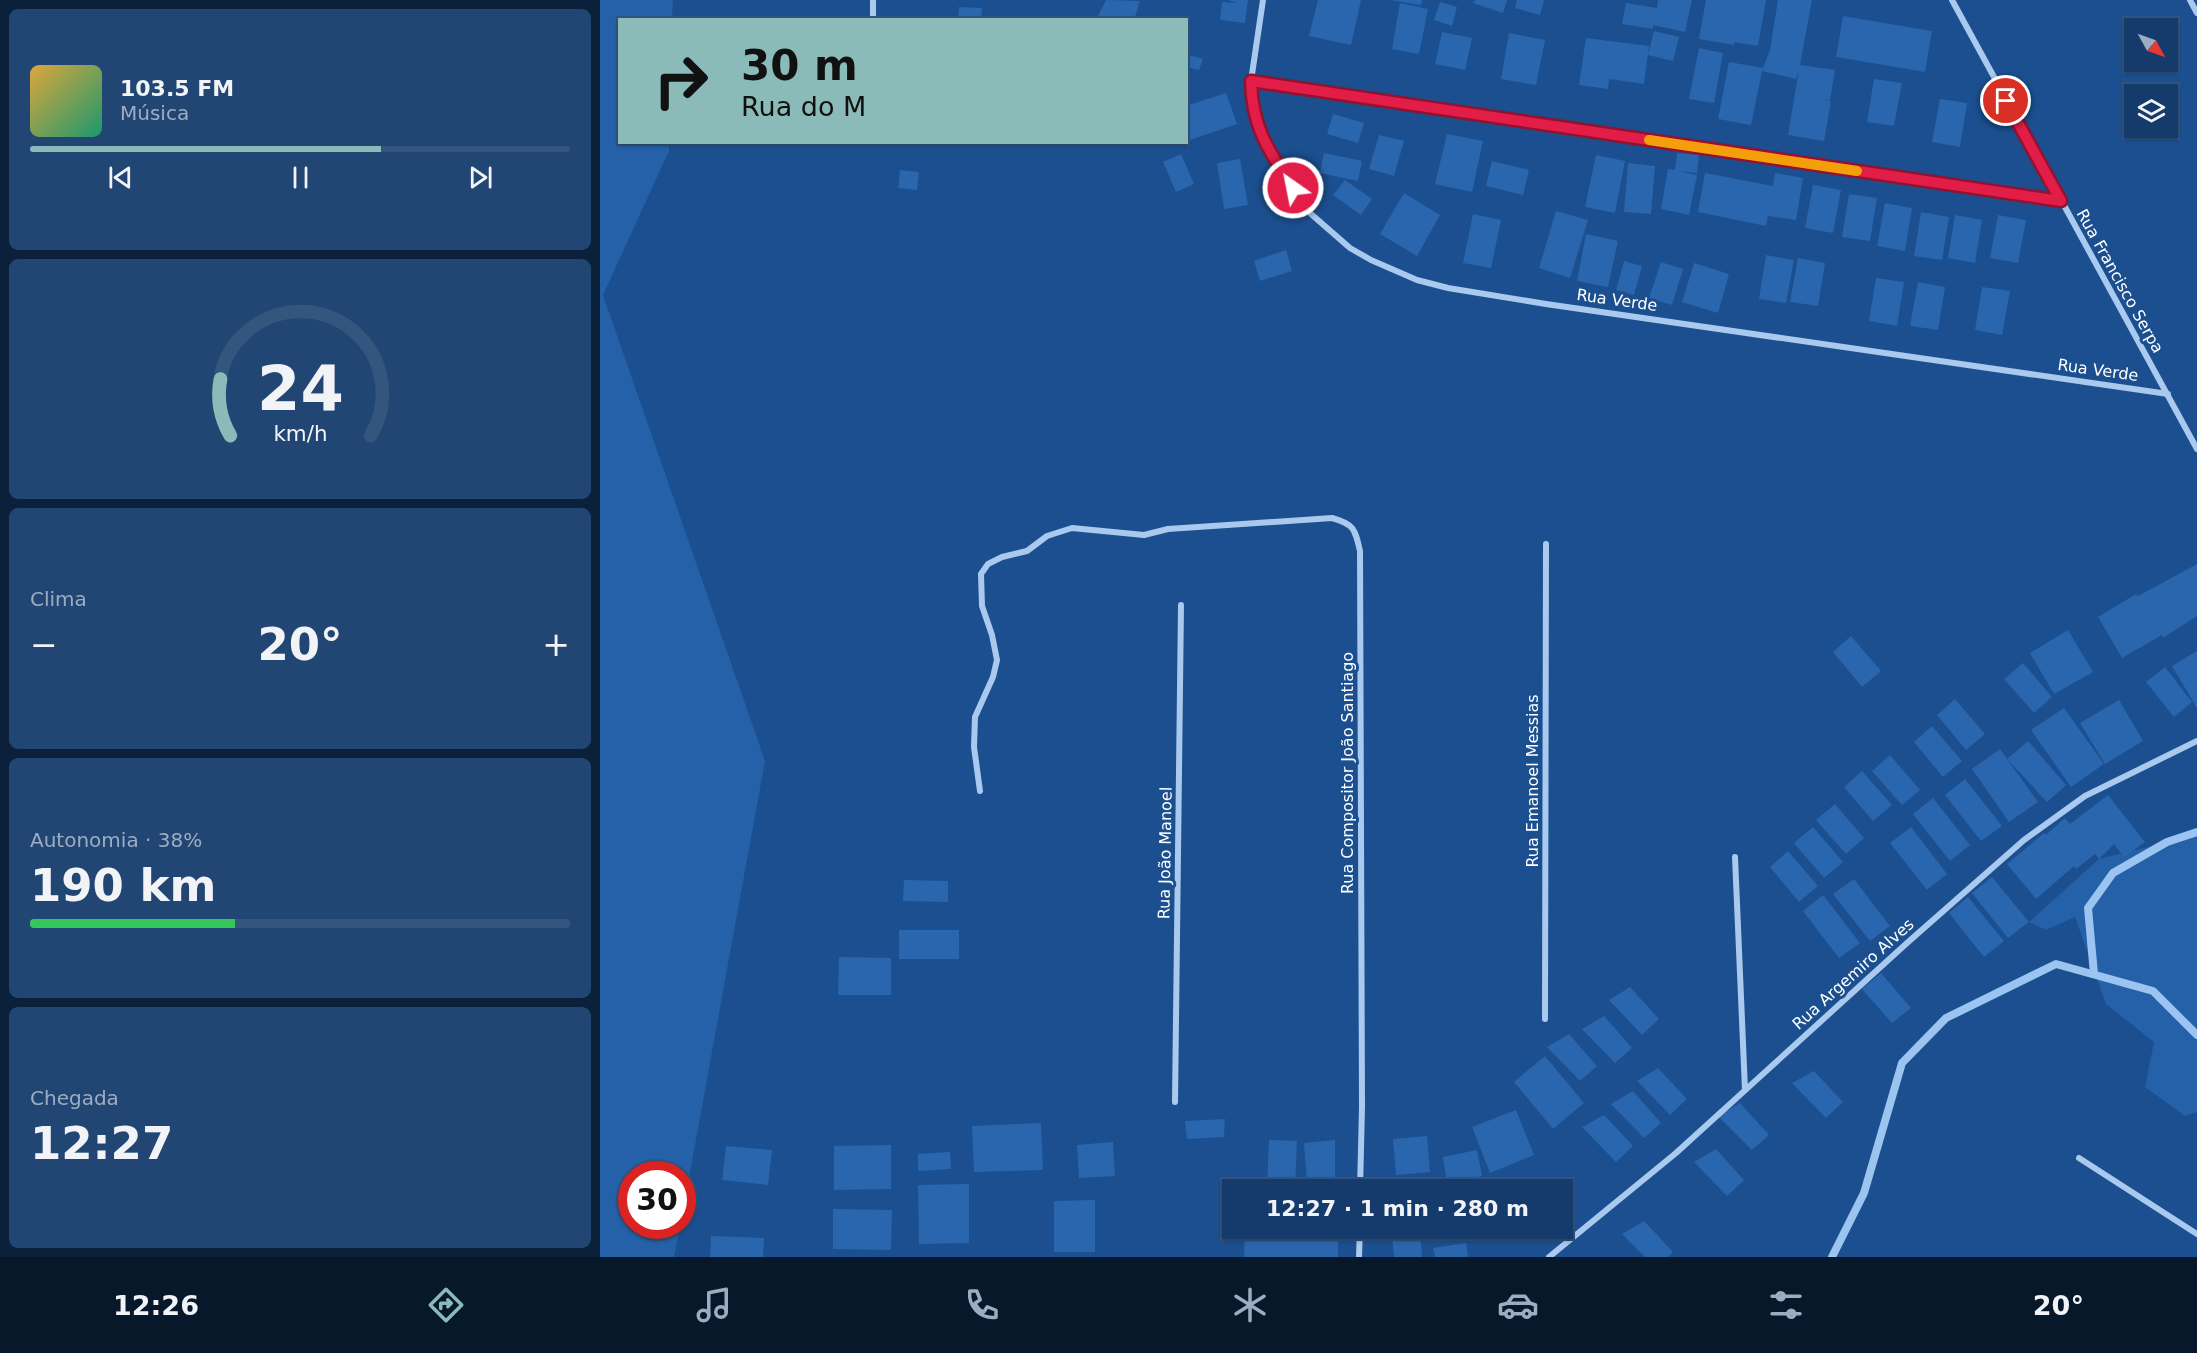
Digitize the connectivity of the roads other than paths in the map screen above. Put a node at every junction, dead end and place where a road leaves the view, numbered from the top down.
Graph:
1 (873, 0) edge
2 (1263, 0) edge
3 (1952, 0) edge
4 (2190, 0) edge
5 (2197, 13) edge
6 (873, 18) edge
7 (1251, 81) junction
8 (2061, 201) junction
9 (2168, 394) junction
10 (2197, 449) edge
11 (1546, 544) dead end
12 (1181, 605) dead end
13 (2197, 741) edge
14 (980, 791) dead end
15 (1735, 857) dead end
16 (1545, 1019) dead end
17 (1745, 1090) junction
18 (1175, 1102) dead end
19 (2079, 1158) dead end
20 (1360, 1179) edge
21 (2197, 1234) edge
22 (1360, 1239) edge
23 (1359, 1257) edge
24 (1549, 1257) edge

1 - 6 street
2 - 7 street, Rua Verde
3 - 8 street, Rua Francisco Serpa
4 - 5 street
7 - 8 street
7 - 9 street, Rua Verde
8 - 9 street, Rua Francisco Serpa
9 - 10 street, Rua Francisco Serpa
11 - 16 street, Rua Emanoel Messias
12 - 18 street, Rua João Manoel
13 - 17 street, Rua Argemiro Alves
14 - 20 street, Rua Compositor João Santiago
15 - 17 street
17 - 24 street, Rua Argemiro Alves
19 - 21 street
22 - 23 street

